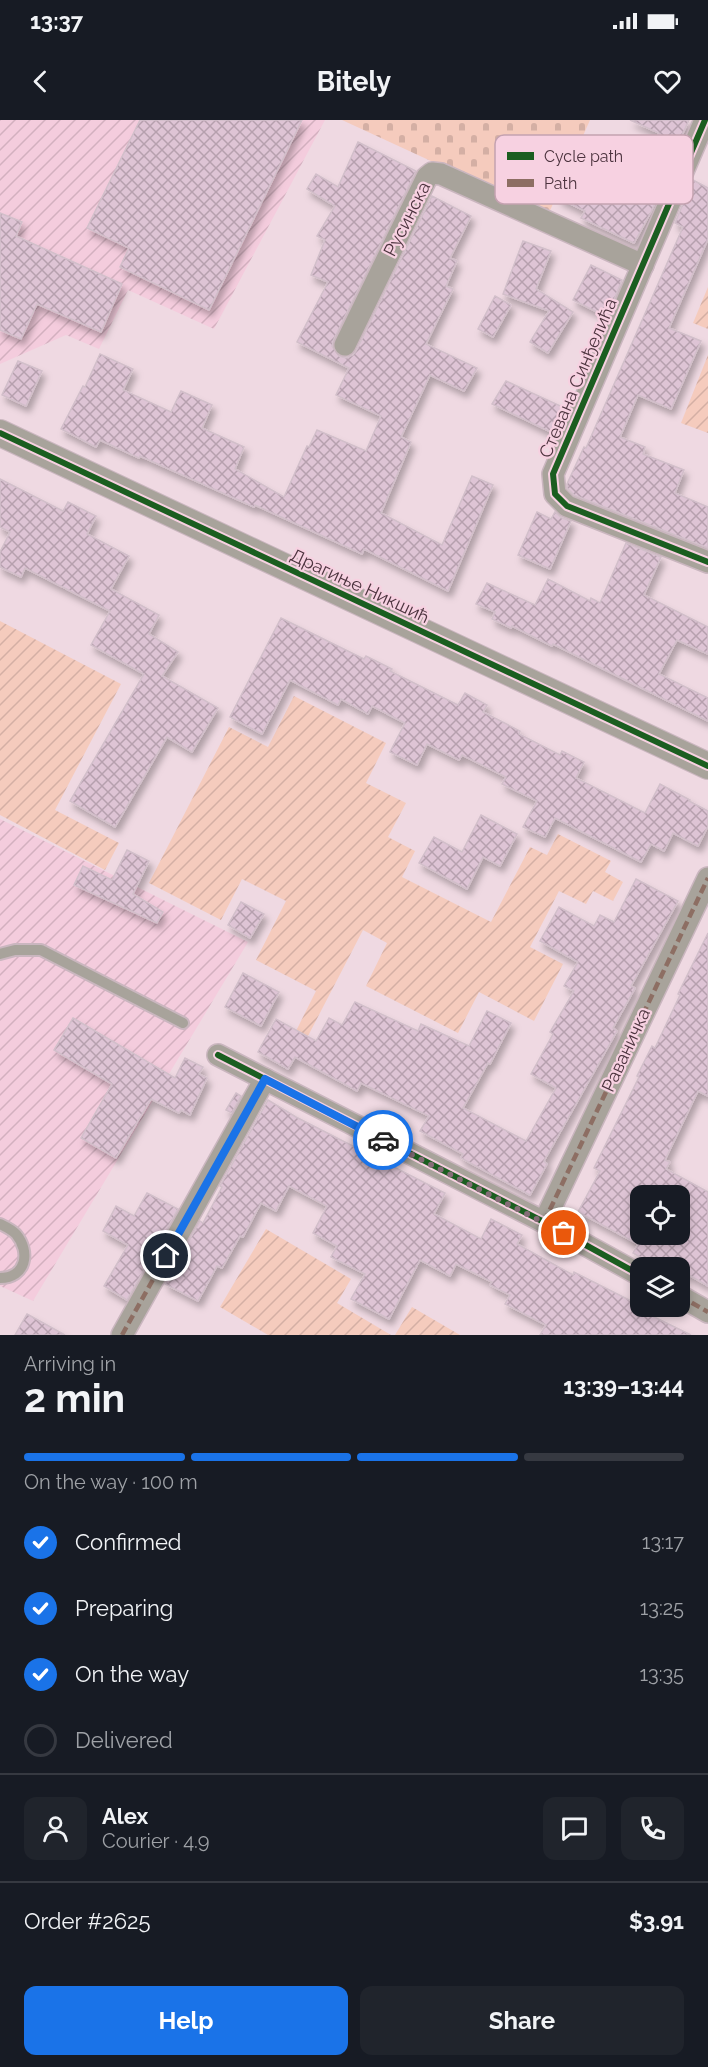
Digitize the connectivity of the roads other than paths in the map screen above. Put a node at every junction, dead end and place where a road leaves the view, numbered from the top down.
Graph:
1 (705, 120) edge
2 (693, 148) edge
3 (495, 198) edge
4 (508, 204) edge
5 (669, 204) edge
6 (643, 265) junction
7 (345, 345) dead end
8 (0, 433) edge
9 (708, 562) edge
10 (708, 766) edge
11 (708, 878) edge
12 (0, 954) edge
13 (183, 1023) dead end
14 (218, 1055) dead end
15 (265, 1079) junction
16 (544, 1222) junction
17 (0, 1224) edge
18 (630, 1269) edge
19 (0, 1278) edge
20 (690, 1302) edge
21 (708, 1312) edge
22 (122, 1335) edge

1 - 2 street, Стевана Синђелића
3 - 7 street, Русинска
4 - 6 street, Русинска
5 - 6 street, Стевана Синђелића
6 - 9 street, Стевана Синђелића
8 - 10 street, Драгиње Никшић
11 - 16 street, Раваничка
12 - 13 lane
14 - 15 street
15 - 16 street
15 - 22 street
16 - 18 street
17 - 19 lane
20 - 21 street

